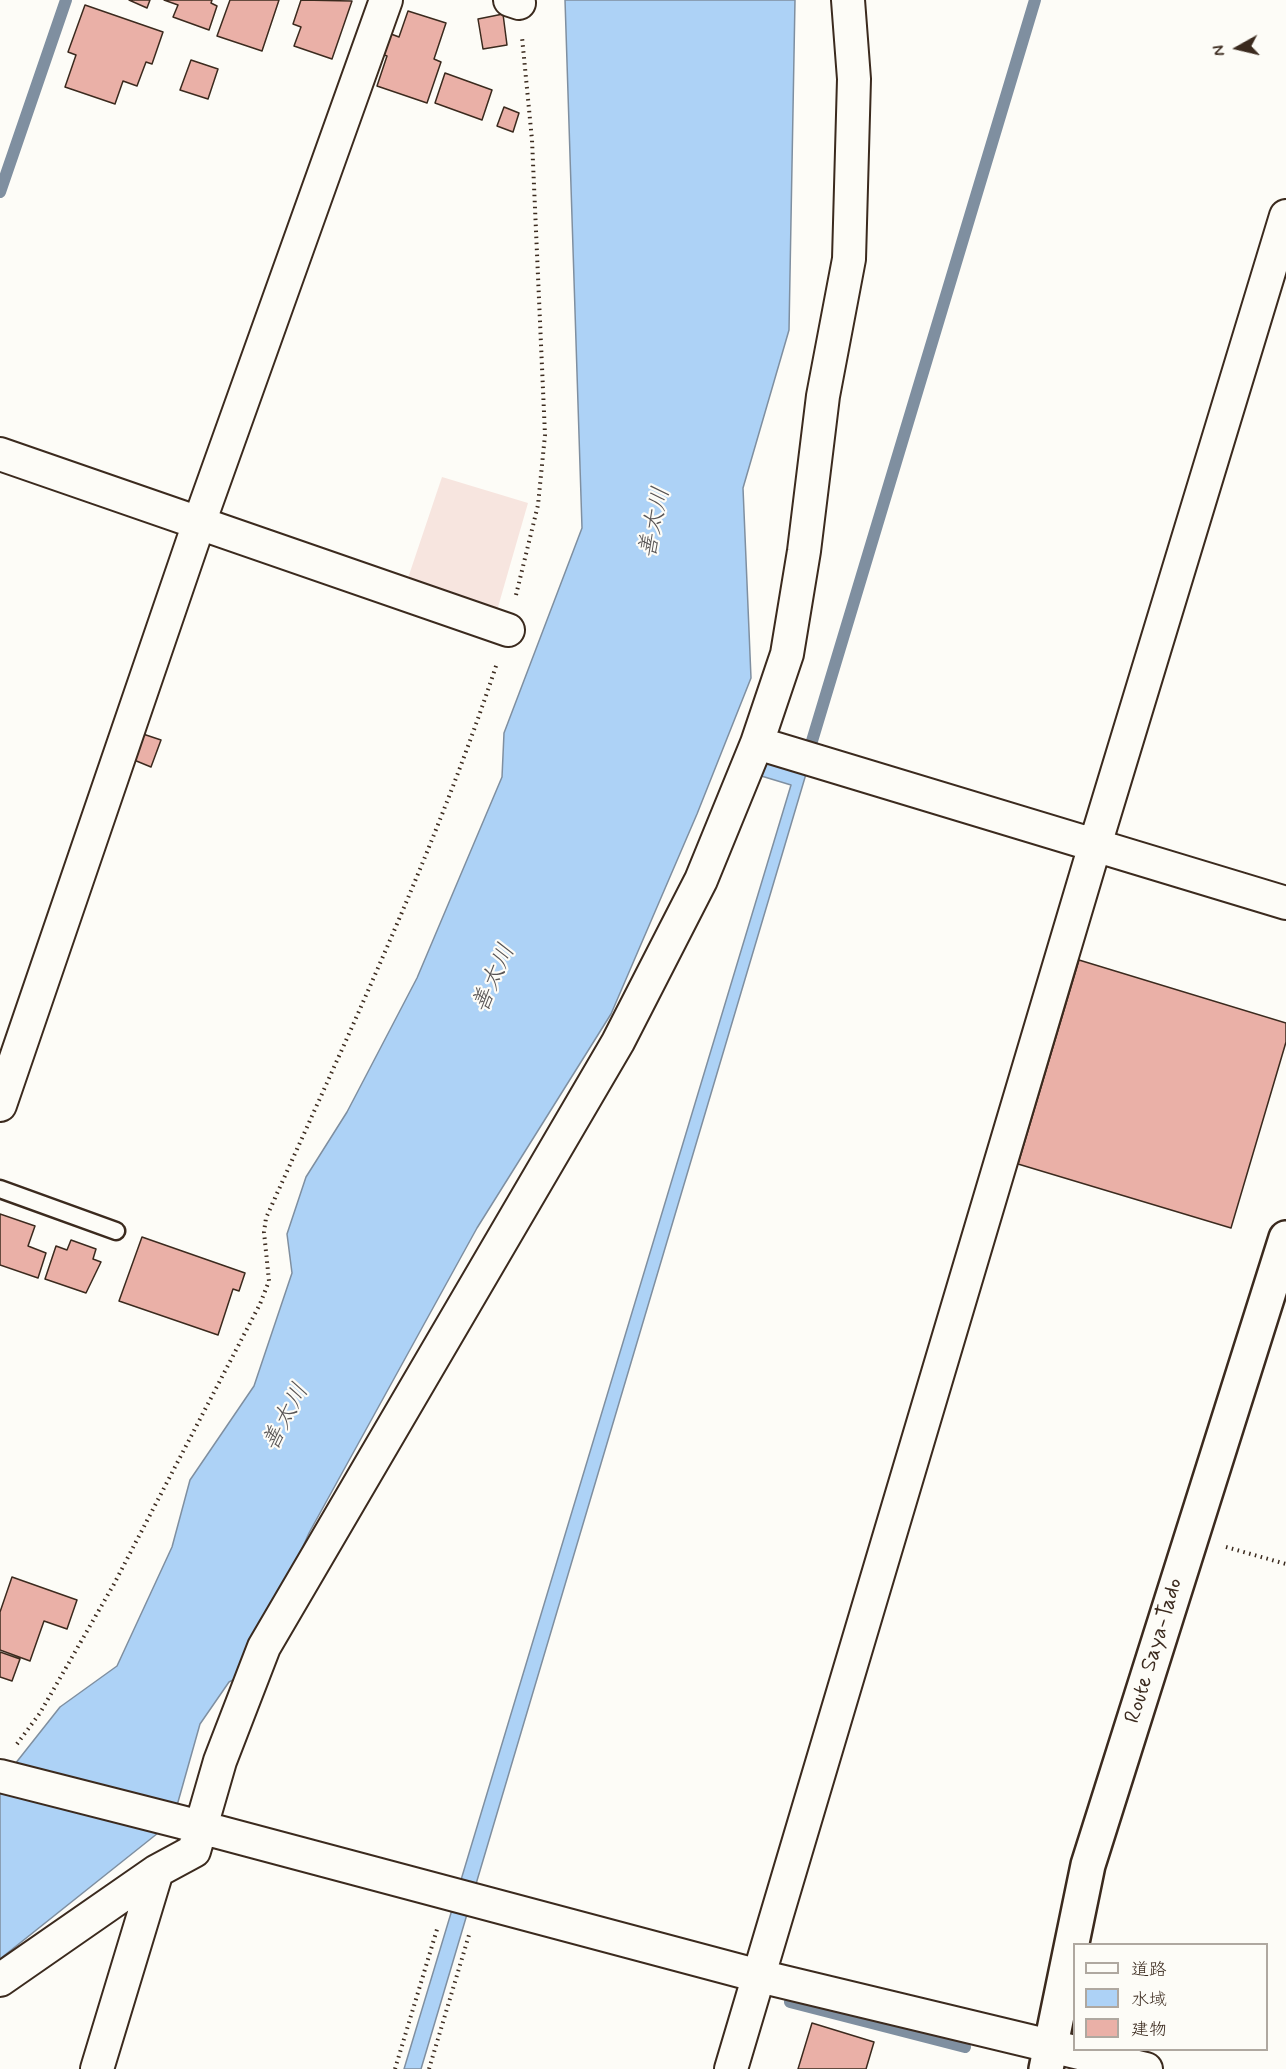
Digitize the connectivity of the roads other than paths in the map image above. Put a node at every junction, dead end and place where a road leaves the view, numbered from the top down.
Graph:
1 (386, 0) edge
2 (848, 0) edge
3 (1286, 216) edge
4 (0, 454) edge
5 (199, 523) junction
6 (508, 630) road end
7 (757, 743) junction
8 (1095, 844) junction
9 (1286, 903) edge
10 (0, 1105) edge
11 (0, 1189) edge
12 (116, 1231) dead end
13 (1286, 1238) edge
14 (6, 1763) edge
15 (191, 1824) junction
16 (157, 1871) junction
17 (759, 1977) junction
18 (0, 1980) edge
19 (1047, 2058) edge
20 (97, 2069) edge
21 (731, 2069) edge
22 (1146, 2069) edge

1 - 5 street
2 - 7 street
3 - 8 street
4 - 5 street
5 - 6 street
5 - 10 street
7 - 8 street
7 - 15 street
8 - 9 street
8 - 17 street
11 - 12 lane
13 - 19 main road, Route Saya-Tado
14 - 15 street
15 - 16 street
15 - 17 street
16 - 18 street
16 - 20 street
17 - 19 street
17 - 21 street
19 - 22 street

